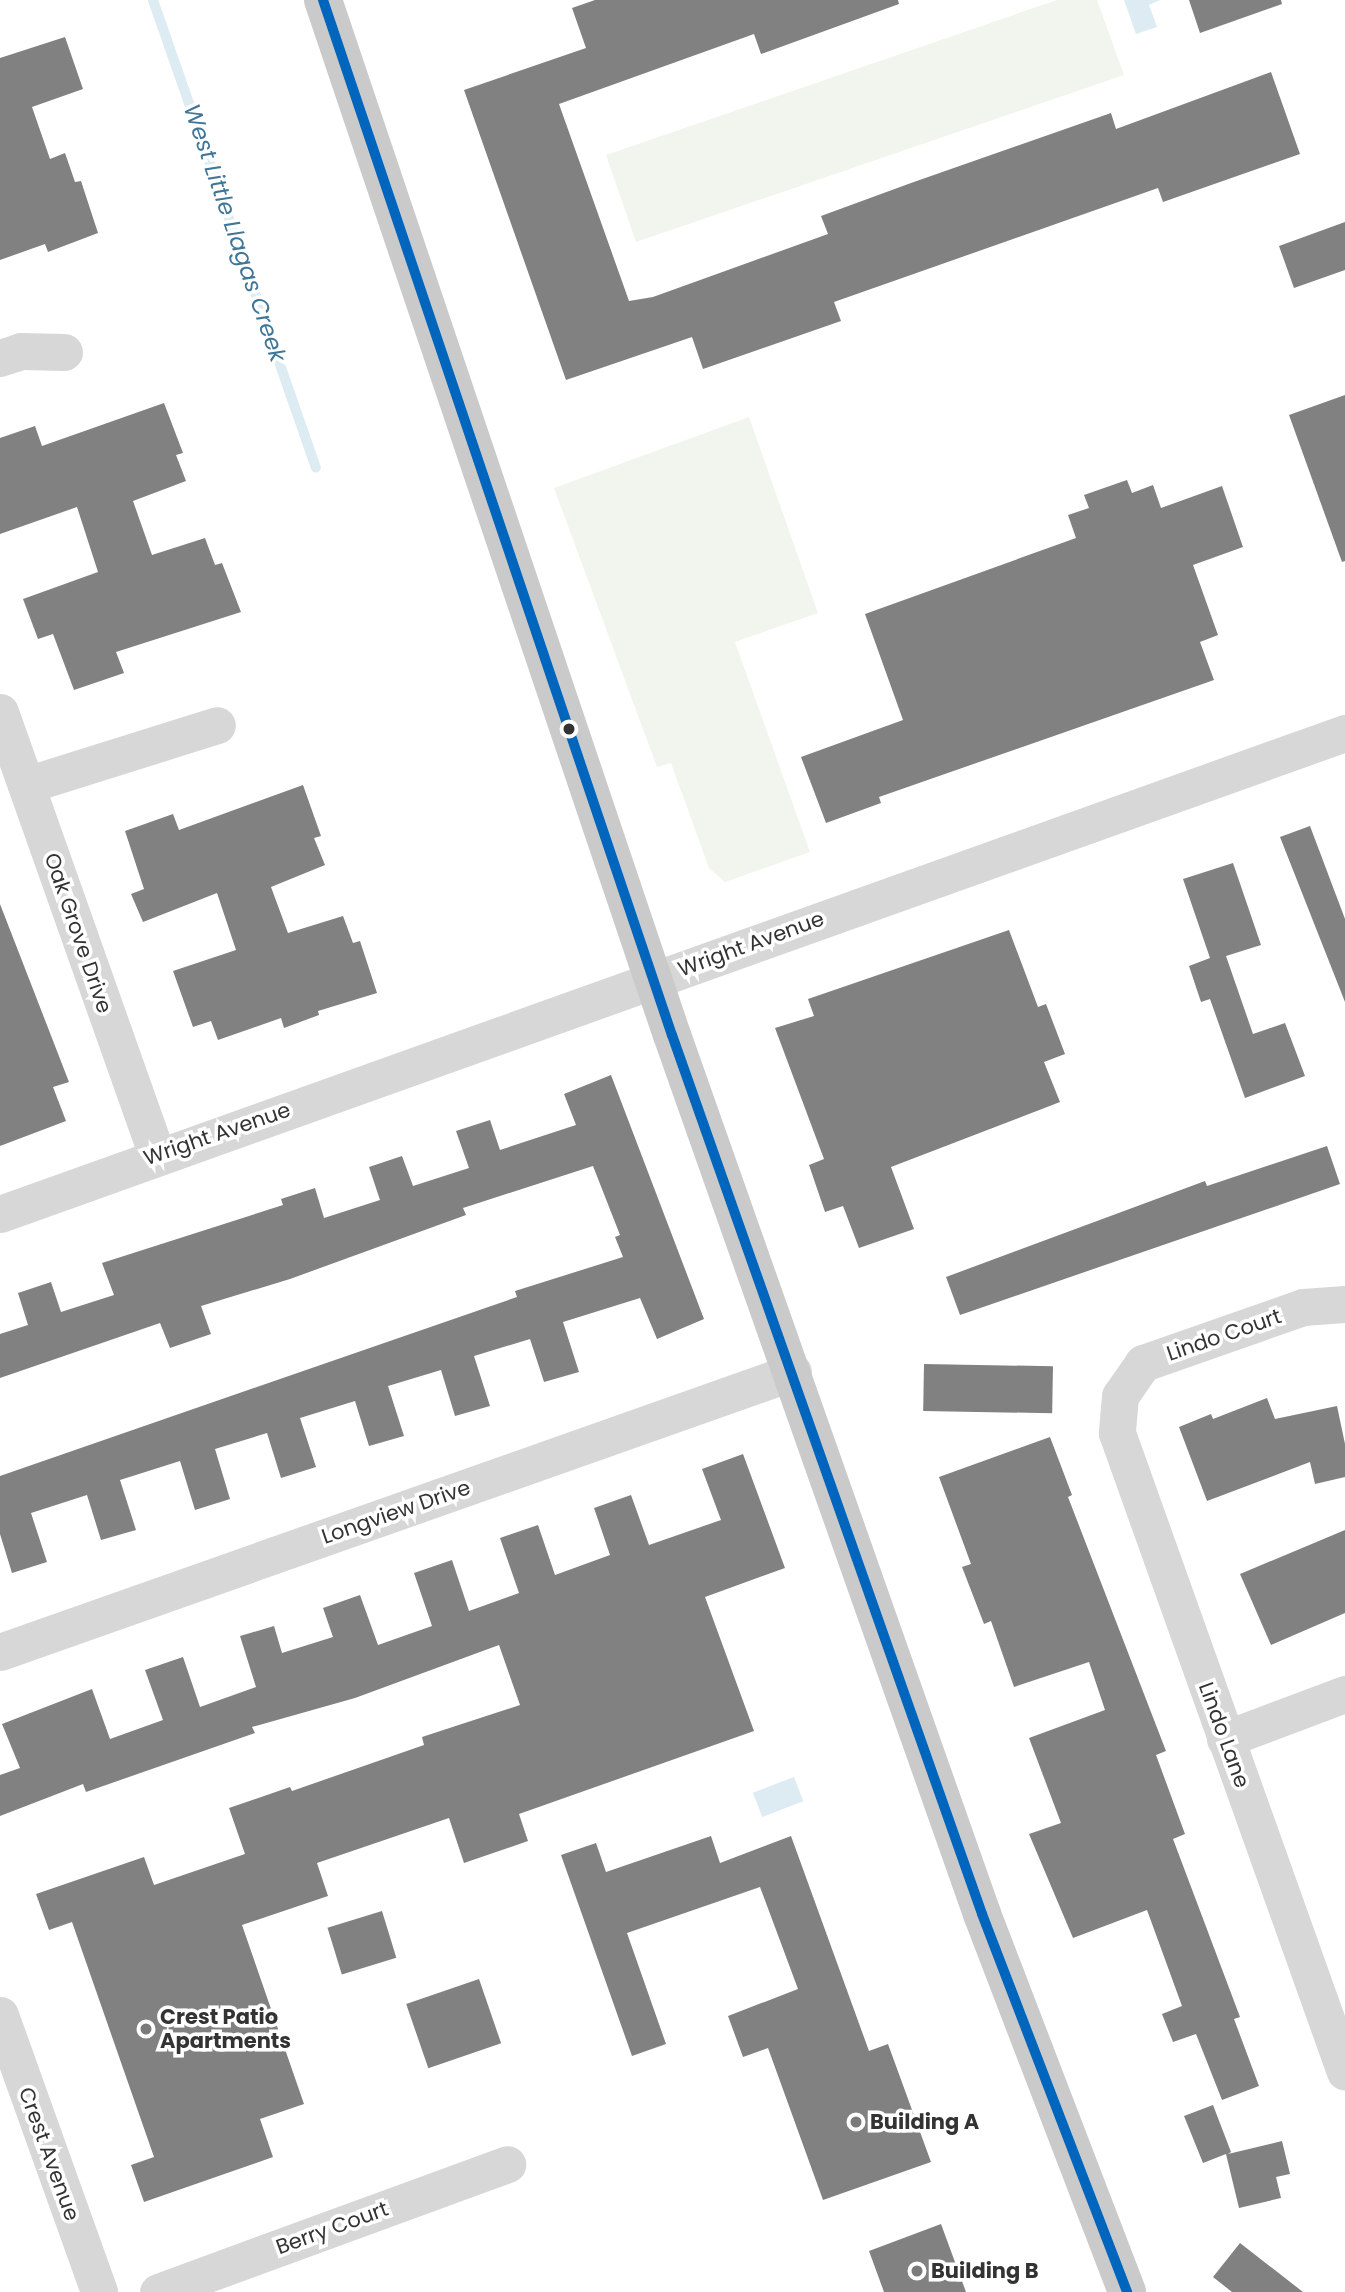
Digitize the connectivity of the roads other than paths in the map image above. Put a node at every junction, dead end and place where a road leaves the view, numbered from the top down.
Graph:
1 (323, 0) edge
2 (64, 352) dead end
3 (0, 358) edge
4 (0, 712) edge
5 (217, 725) dead end
6 (1345, 733) edge
7 (26, 785) junction
8 (655, 980) junction
9 (157, 1155) junction
10 (0, 1214) edge
11 (1345, 1304) edge
12 (793, 1372) junction
13 (1120, 1396) joint
14 (0, 1652) edge
15 (1345, 1694) edge
16 (1225, 1739) junction
17 (0, 2015) edge
18 (9, 2069) edge
19 (1345, 2072) edge
20 (506, 2164) dead end
21 (99, 2292) edge
22 (158, 2292) edge
23 (1126, 2292) edge

1 - 8 main road
2 - 3 street
4 - 7 street, Oak Grove Drive
5 - 7 street
6 - 8 street, Wright Avenue
7 - 9 street, Oak Grove Drive
8 - 9 street, Wright Avenue
8 - 12 main road
9 - 10 street, Wright Avenue
11 - 13 street, Lindo Court
12 - 14 street, Longview Drive
12 - 23 main road
13 - 16 street, Lindo Lane
15 - 16 street
16 - 19 street, Lindo Lane
17 - 18 street, Crest Avenue
18 - 21 street, Crest Avenue
20 - 22 street, Berry Court

